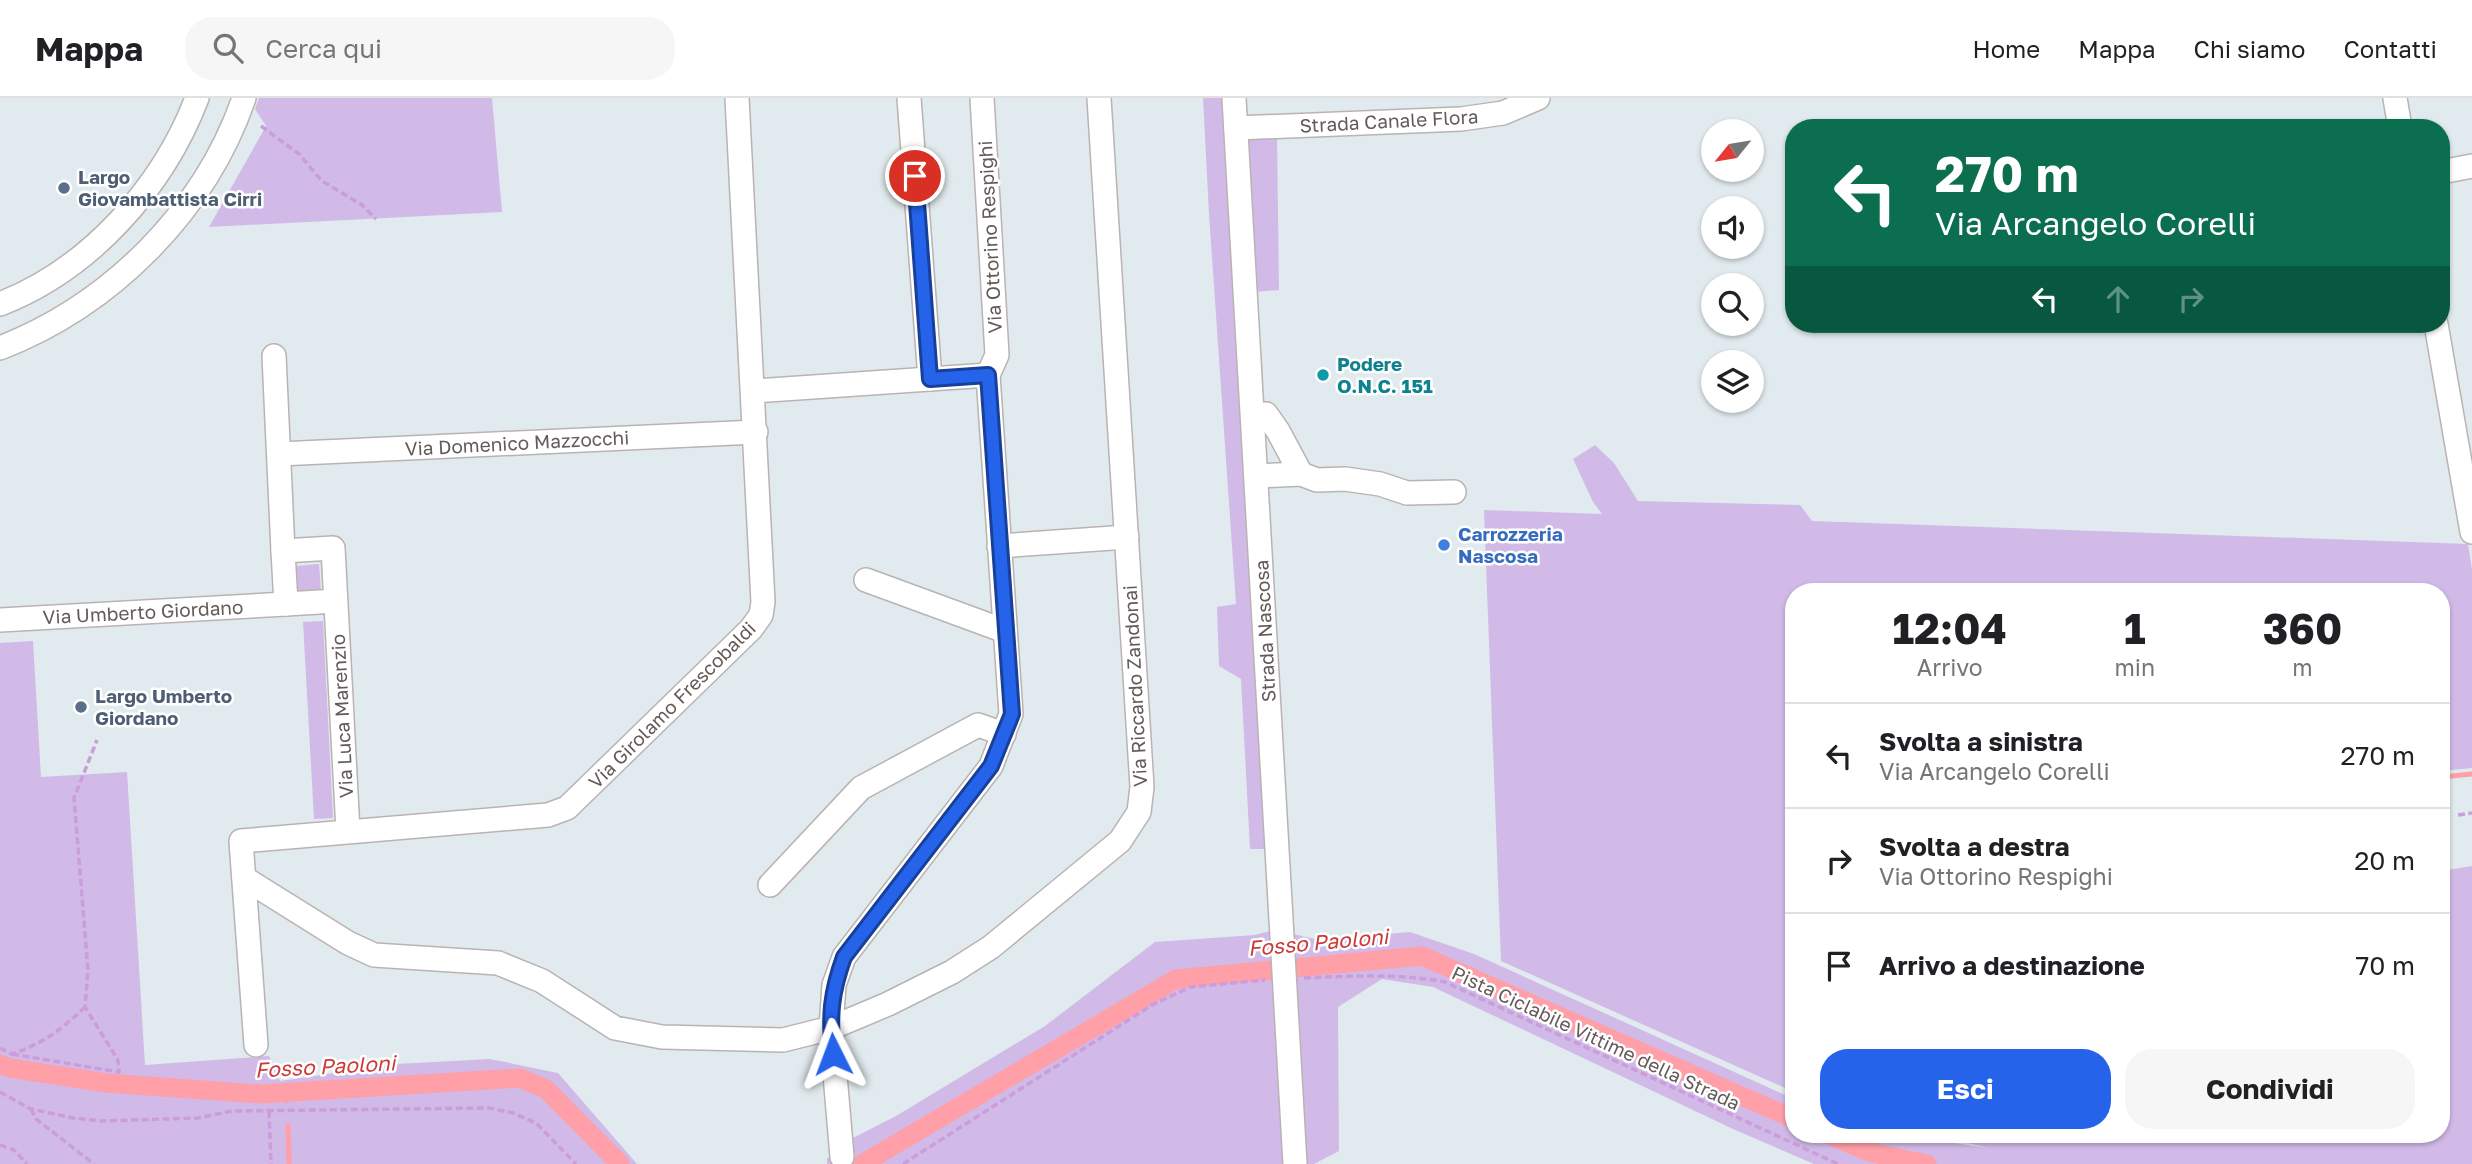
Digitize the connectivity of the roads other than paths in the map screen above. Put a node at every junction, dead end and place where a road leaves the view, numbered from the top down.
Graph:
1 (197, 98) edge
2 (244, 98) edge
3 (737, 98) edge
4 (909, 98) edge
5 (982, 98) edge
6 (1099, 98) edge
7 (1234, 98) edge
8 (1538, 98) edge
9 (2395, 98) edge
10 (2398, 119) edge
11 (1236, 128) junction
12 (2472, 166) edge
13 (2450, 170) edge
14 (91, 249) junction
15 (118, 276) junction
16 (0, 304) edge
17 (2438, 333) edge
18 (0, 348) edge
19 (274, 356) dead end
20 (988, 375) junction
21 (930, 379) junction
22 (754, 391) junction
23 (1253, 415) junction
24 (756, 432) junction
25 (279, 454) junction
26 (1301, 474) junction
27 (1256, 476) junction
28 (1454, 492) dead end
29 (2472, 532) edge
30 (1127, 537) junction
31 (999, 546) junction
32 (283, 551) junction
33 (866, 580) dead end
34 (335, 601) junction
35 (286, 604) junction
36 (0, 620) edge
37 (1005, 631) junction
38 (1004, 734) junction
39 (348, 831) junction
40 (244, 878) junction
41 (770, 886) dead end
42 (831, 1028) junction
43 (256, 1045) dead end
44 (842, 1157) dead end
45 (1295, 1164) edge

1 - 14 street
2 - 15 street
3 - 22 street, Via Girolamo Frescobaldi
4 - 21 street
5 - 20 street, Via Ottorino Respighi
6 - 30 street, Via Riccardo Zandonai
7 - 11 street, Strada Nascosa
8 - 11 street, Strada Canale Flora
9 - 10 street
11 - 23 street, Strada Nascosa
12 - 13 street
14 - 15 street
14 - 16 street
15 - 18 street
17 - 29 street
19 - 25 street
20 - 21 street
20 - 31 street, Via Ottorino Respighi
21 - 22 street
22 - 24 street, Via Girolamo Frescobaldi
23 - 26 street
23 - 27 street, Strada Nascosa
24 - 25 street, Via Domenico Mazzocchi
24 - 39 street, Via Girolamo Frescobaldi
25 - 32 street
26 - 27 street
26 - 28 street
27 - 45 street, Strada Nascosa
30 - 31 street
30 - 42 street, Via Riccardo Zandonai
31 - 37 street, Via Ottorino Respighi
32 - 34 street, Via Luca Marenzio
32 - 35 street
33 - 37 street
34 - 35 street
34 - 39 street, Via Luca Marenzio
35 - 36 street, Via Umberto Giordano
37 - 38 street, Via Ottorino Respighi
38 - 41 street
38 - 42 street, Via Ottorino Respighi
39 - 40 street, Via Girolamo Frescobaldi
40 - 42 street, Via Riccardo Zandonai
40 - 43 street
42 - 44 street, Via Ottorino Respighi

